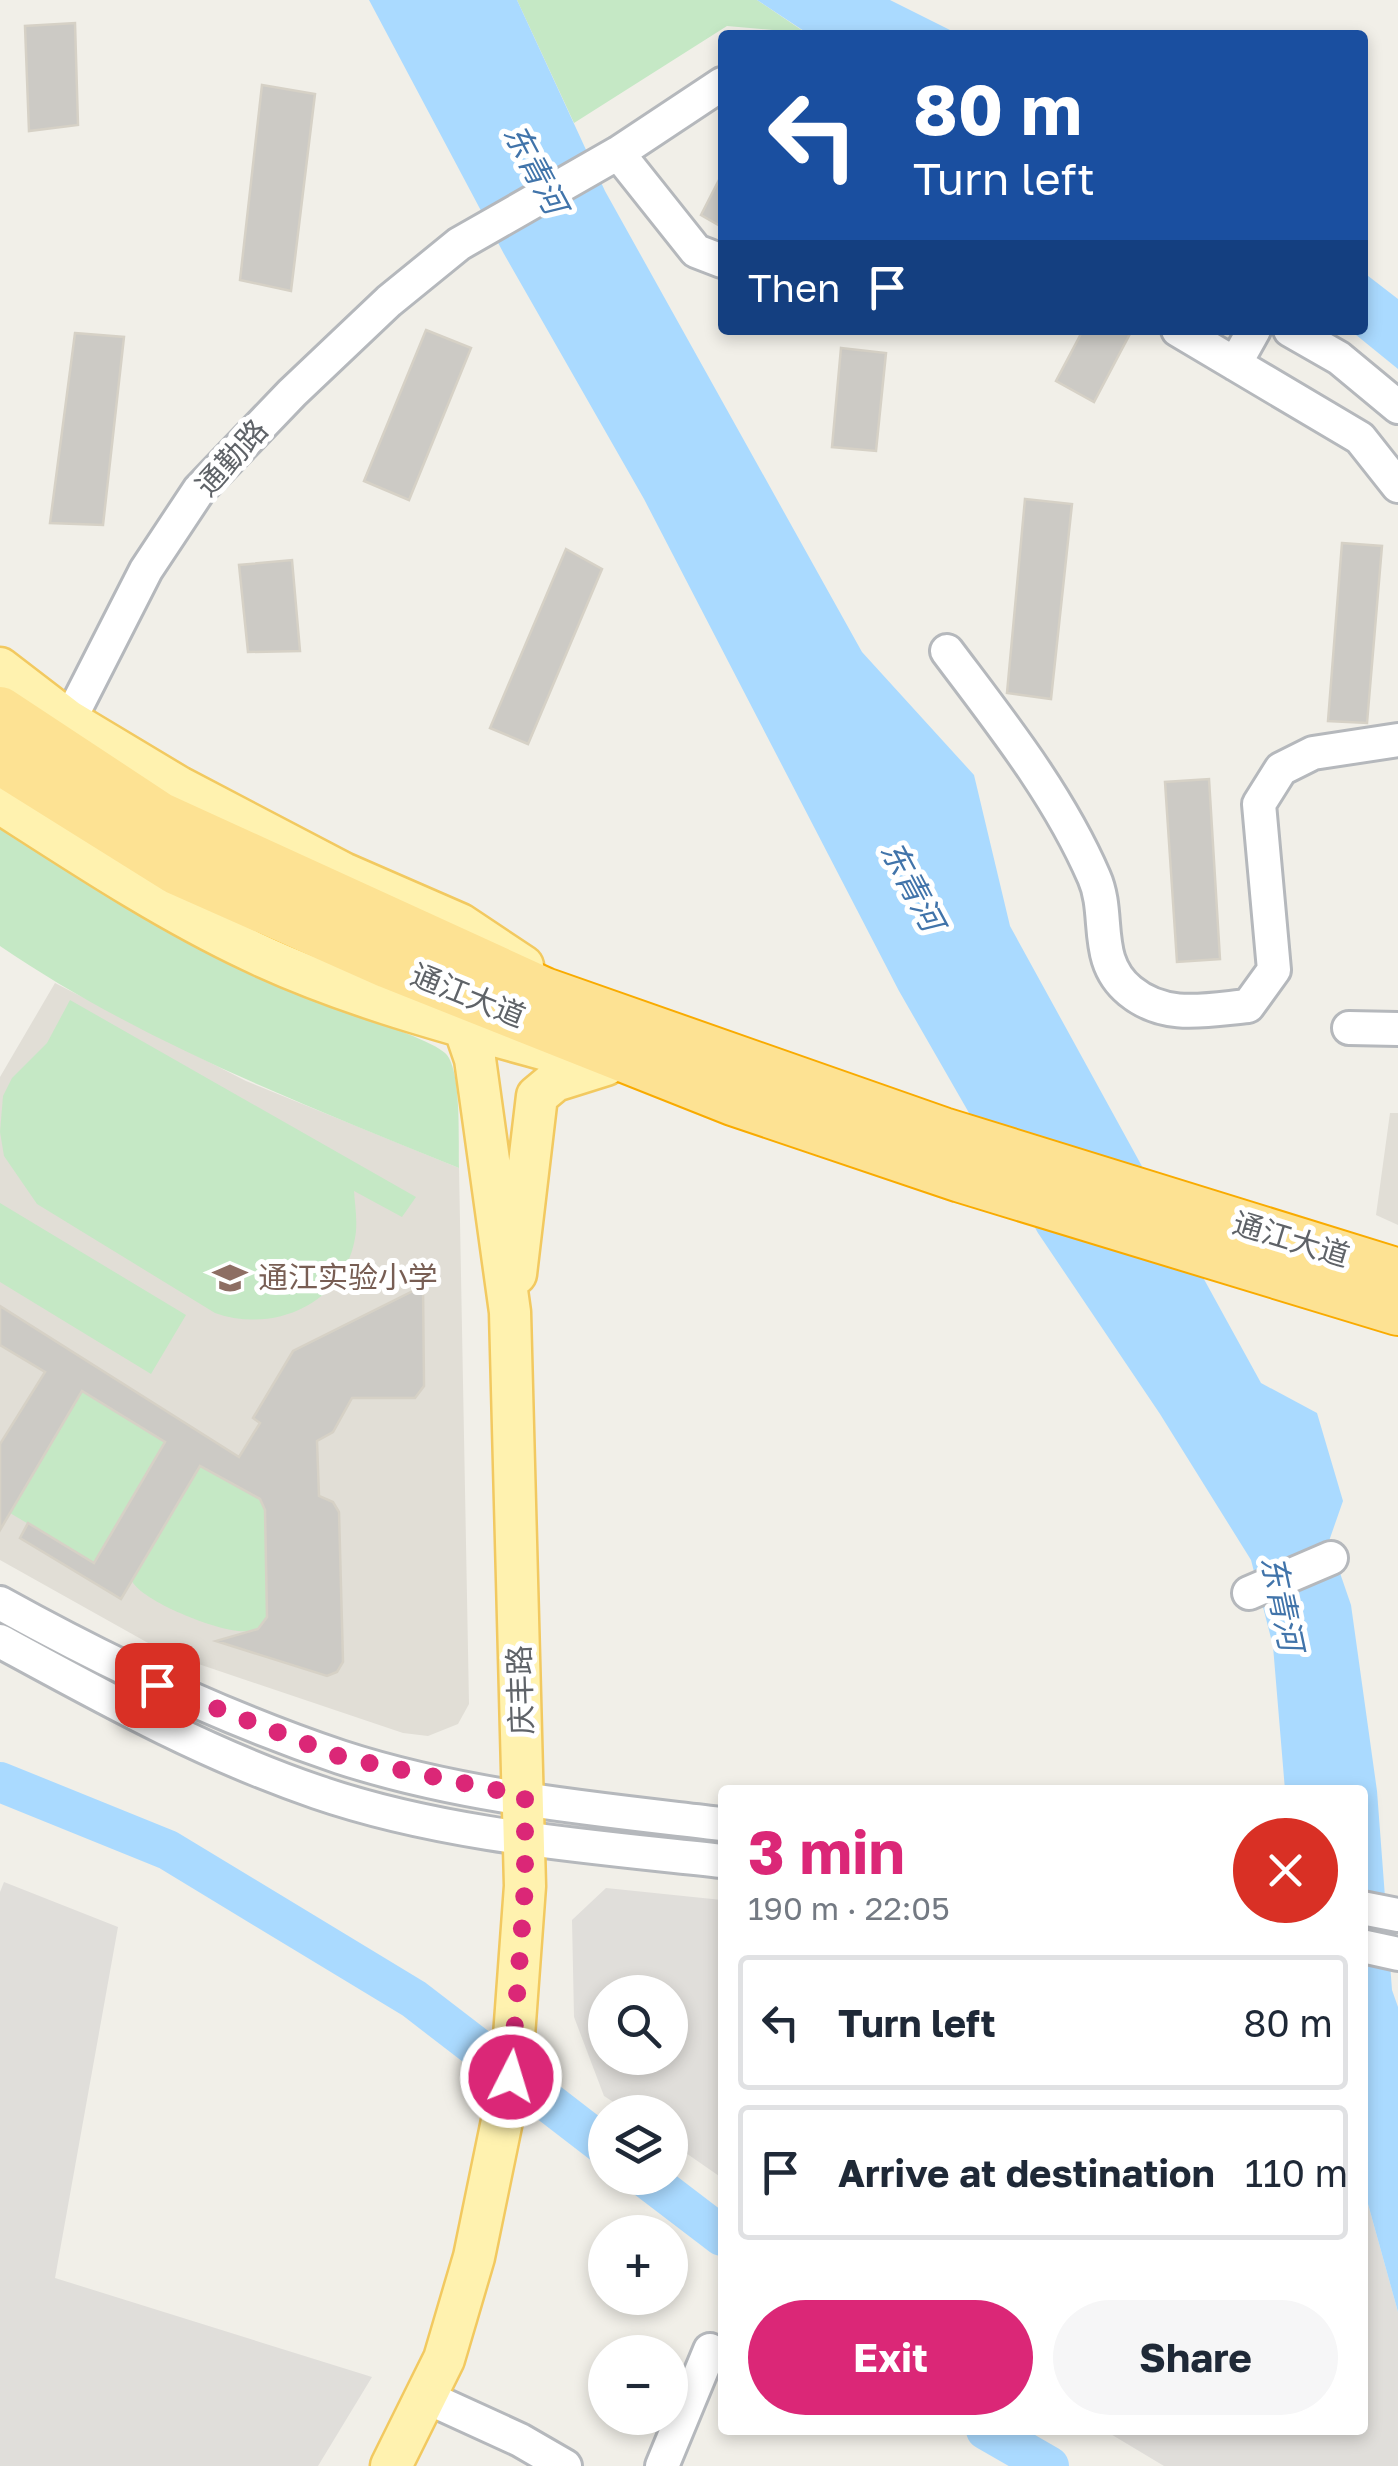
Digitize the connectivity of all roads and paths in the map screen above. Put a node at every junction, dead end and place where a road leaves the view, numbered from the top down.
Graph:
1 (718, 87) edge
2 (618, 153) junction
3 (718, 259) edge
4 (1186, 335) edge
5 (1253, 335) edge
6 (1282, 335) edge
7 (1296, 335) edge
8 (1246, 370) junction
9 (1398, 407) edge
10 (1398, 486) edge
11 (948, 651) dead end
12 (0, 668) edge
13 (0, 711) edge
14 (68, 721) junction
15 (1398, 740) edge
16 (0, 760) edge
17 (0, 803) edge
18 (410, 973) junction
19 (544, 992) junction
20 (464, 1027) junction
21 (1349, 1028) dead end
22 (1398, 1028) edge
23 (619, 1064) junction
24 (1398, 1273) edge
25 (510, 1312) junction
26 (1398, 1312) edge
27 (1331, 1558) dead end
28 (1249, 1593) dead end
29 (0, 1603) edge
30 (0, 1641) edge
31 (525, 1796) junction
32 (718, 1823) edge
33 (526, 1836) junction
34 (718, 1860) edge
35 (1368, 1909) edge
36 (1398, 1915) edge
37 (1368, 1947) edge
38 (1398, 1954) edge
39 (710, 2350) dead end
40 (426, 2397) junction
41 (390, 2466) edge
42 (565, 2466) edge
43 (662, 2466) edge

1 - 2 street
2 - 3 street
2 - 14 street, 通勤路
4 - 8 street
5 - 8 street
6 - 8 street
7 - 9 street
8 - 10 street
11 - 15 street
12 - 14 main road
13 - 19 highway, 通江大道
14 - 19 main road
16 - 18 highway, 通江大道
17 - 20 main road
18 - 20 main road
18 - 23 highway, 通江大道
19 - 24 highway, 通江大道
20 - 23 main road
20 - 25 main road
21 - 22 street
23 - 25 main road
23 - 26 highway, 通江大道
25 - 31 main road, 庆丰路
27 - 28 street
29 - 31 street
30 - 33 street
31 - 32 street
31 - 33 main road, 庆丰路
33 - 34 street
33 - 40 main road, 庆丰路
35 - 36 street
37 - 38 street
39 - 43 street
40 - 41 main road, 庆丰路
40 - 42 street

